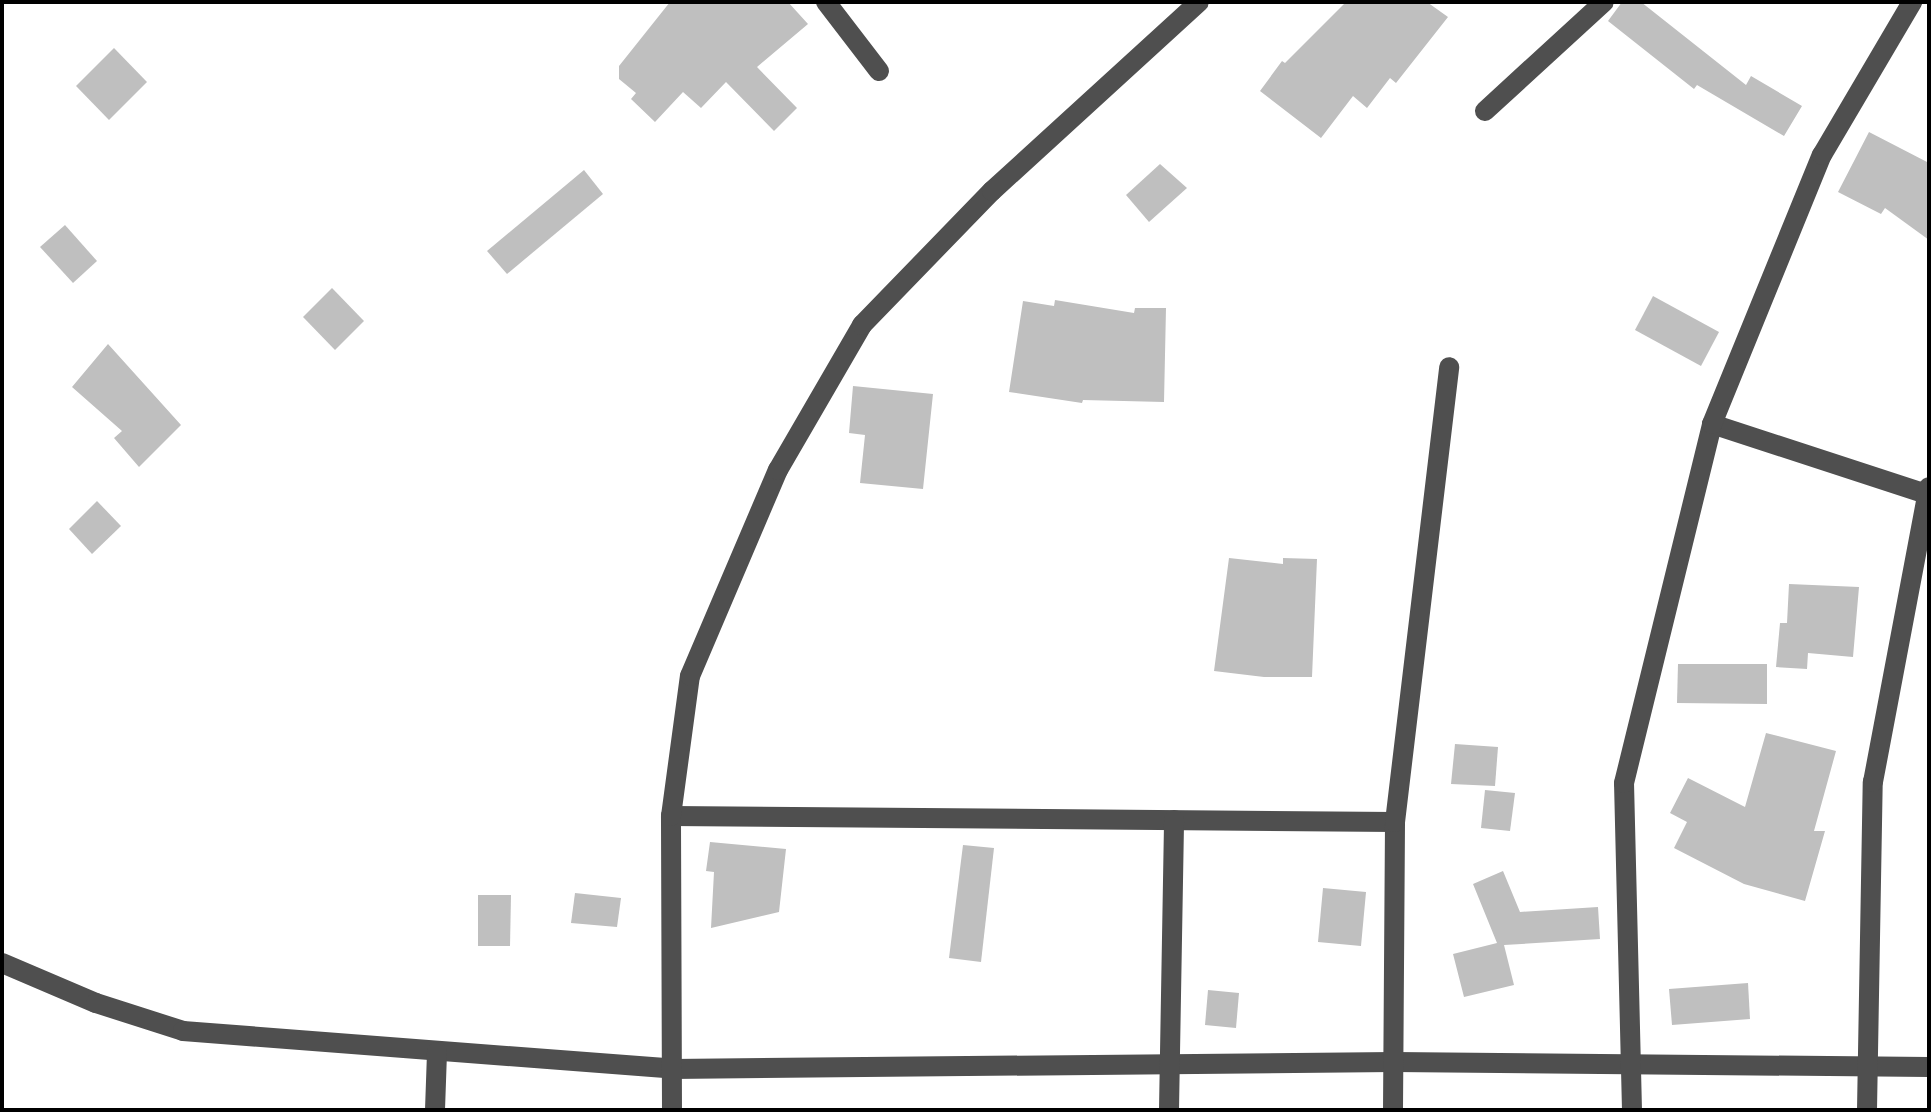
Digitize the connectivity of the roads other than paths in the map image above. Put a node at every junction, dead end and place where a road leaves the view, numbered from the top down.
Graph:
1 (826, 2) edge
2 (1199, 2) edge
3 (1604, 2) edge
4 (1912, 2) edge
5 (879, 71) dead end
6 (1485, 111) dead end
7 (1449, 367) dead end
8 (1712, 424) junction
9 (1928, 492) edge
10 (671, 816) junction
11 (1174, 820) junction
12 (1395, 822) junction
13 (2, 963) edge
14 (437, 1052) junction
15 (1394, 1062) junction
16 (1170, 1064) junction
17 (1632, 1064) junction
18 (1868, 1067) junction
19 (1929, 1067) edge
20 (672, 1069) junction
21 (435, 1110) edge
22 (672, 1110) edge
23 (1169, 1110) edge
24 (1393, 1110) edge
25 (1632, 1110) edge
26 (1867, 1110) edge

1 - 5 street
2 - 10 street
3 - 6 street
4 - 8 street
7 - 12 street
8 - 9 street
8 - 17 street
9 - 18 street
10 - 11 street
10 - 20 street
11 - 12 street
11 - 16 street
12 - 15 street
13 - 14 street
14 - 20 street
14 - 21 street
15 - 16 street
15 - 17 street
15 - 24 street
16 - 20 street
16 - 23 street
17 - 18 street
17 - 25 street
18 - 19 street
18 - 26 street
20 - 22 street

